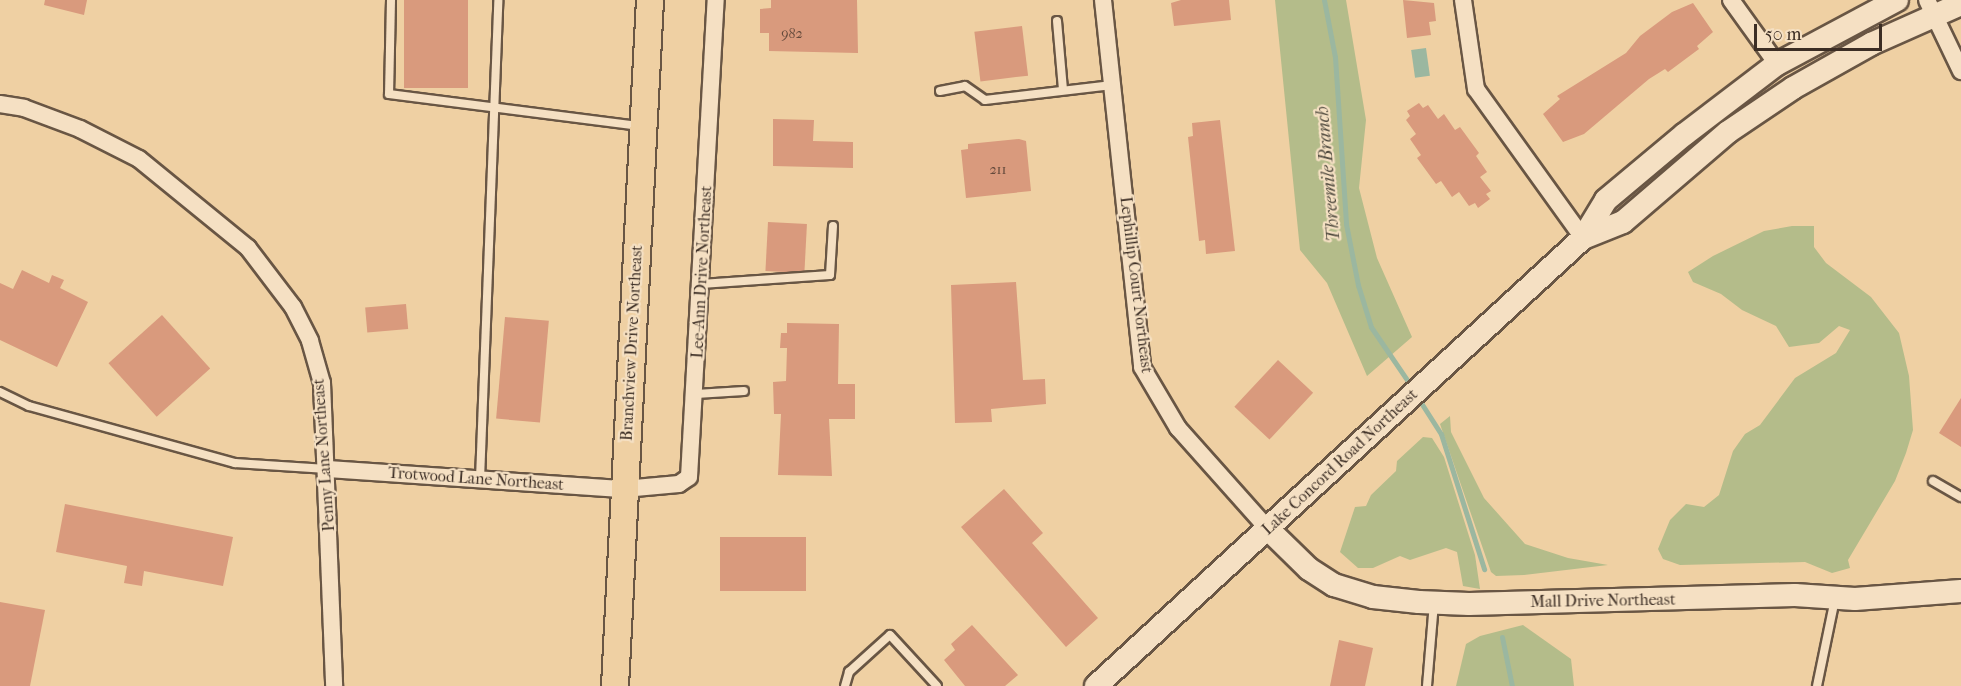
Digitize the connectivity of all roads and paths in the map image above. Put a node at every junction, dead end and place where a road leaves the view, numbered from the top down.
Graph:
1 (391, 0) edge
2 (498, 0) edge
3 (650, 0) edge
4 (716, 0) edge
5 (1103, 0) edge
6 (1463, 0) edge
7 (1731, 0) edge
8 (1897, 0) edge
9 (1961, 4) edge
10 (1931, 7) edge
11 (1057, 21) dead end
12 (1777, 64) junction
13 (1961, 71) edge
14 (1112, 85) junction
15 (1063, 90) junction
16 (940, 91) dead end
17 (0, 104) edge
18 (494, 110) junction
19 (644, 127) junction
20 (833, 226) dead end
21 (1583, 238) junction
22 (702, 284) junction
23 (744, 391) dead end
24 (0, 392) edge
25 (696, 394) junction
26 (328, 469) junction
27 (480, 479) junction
28 (1933, 481) dead end
29 (624, 489) junction
30 (1961, 497) edge
31 (1268, 529) junction
32 (1961, 591) edge
33 (1835, 599) junction
34 (1434, 603) junction
35 (1101, 684) edge
36 (334, 686) edge
37 (615, 686) edge
38 (845, 686) edge
39 (937, 686) edge
40 (1427, 686) edge
41 (1817, 686) edge

1 - 18 lane
2 - 18 lane
3 - 19 main road, Branchview Drive Northeast
4 - 22 street, Lee-Ann Drive Northeast
5 - 14 street, Lephillip Court Northeast
6 - 21 street
7 - 12 street
8 - 12 main road, Lake Concord Road Northeast
9 - 10 main road, Lake Concord Road Northeast
10 - 13 street
10 - 21 main road, Lake Concord Road Northeast
11 - 15 lane
12 - 21 main road, Lake Concord Road Northeast
14 - 15 lane
14 - 31 street, Lephillip Court Northeast
15 - 16 lane
17 - 26 street, Penny Lane Northeast
18 - 19 lane
18 - 27 lane
19 - 29 main road, Branchview Drive Northeast
20 - 22 lane
21 - 31 main road, Lake Concord Road Northeast
22 - 25 street, Lee-Ann Drive Northeast
23 - 25 lane
24 - 26 lane
25 - 29 street, Lee-Ann Drive Northeast
26 - 27 street, Trotwood Lane Northeast
26 - 36 street, Penny Lane Northeast
27 - 29 street, Trotwood Lane Northeast
28 - 30 lane
29 - 37 main road, Branchview Drive Northeast
31 - 34 main road, Mall Drive Northeast
31 - 35 main road, Lake Concord Road Northeast
32 - 33 main road, Mall Drive Northeast
33 - 34 main road, Mall Drive Northeast
33 - 41 lane
34 - 40 lane
38 - 39 lane

